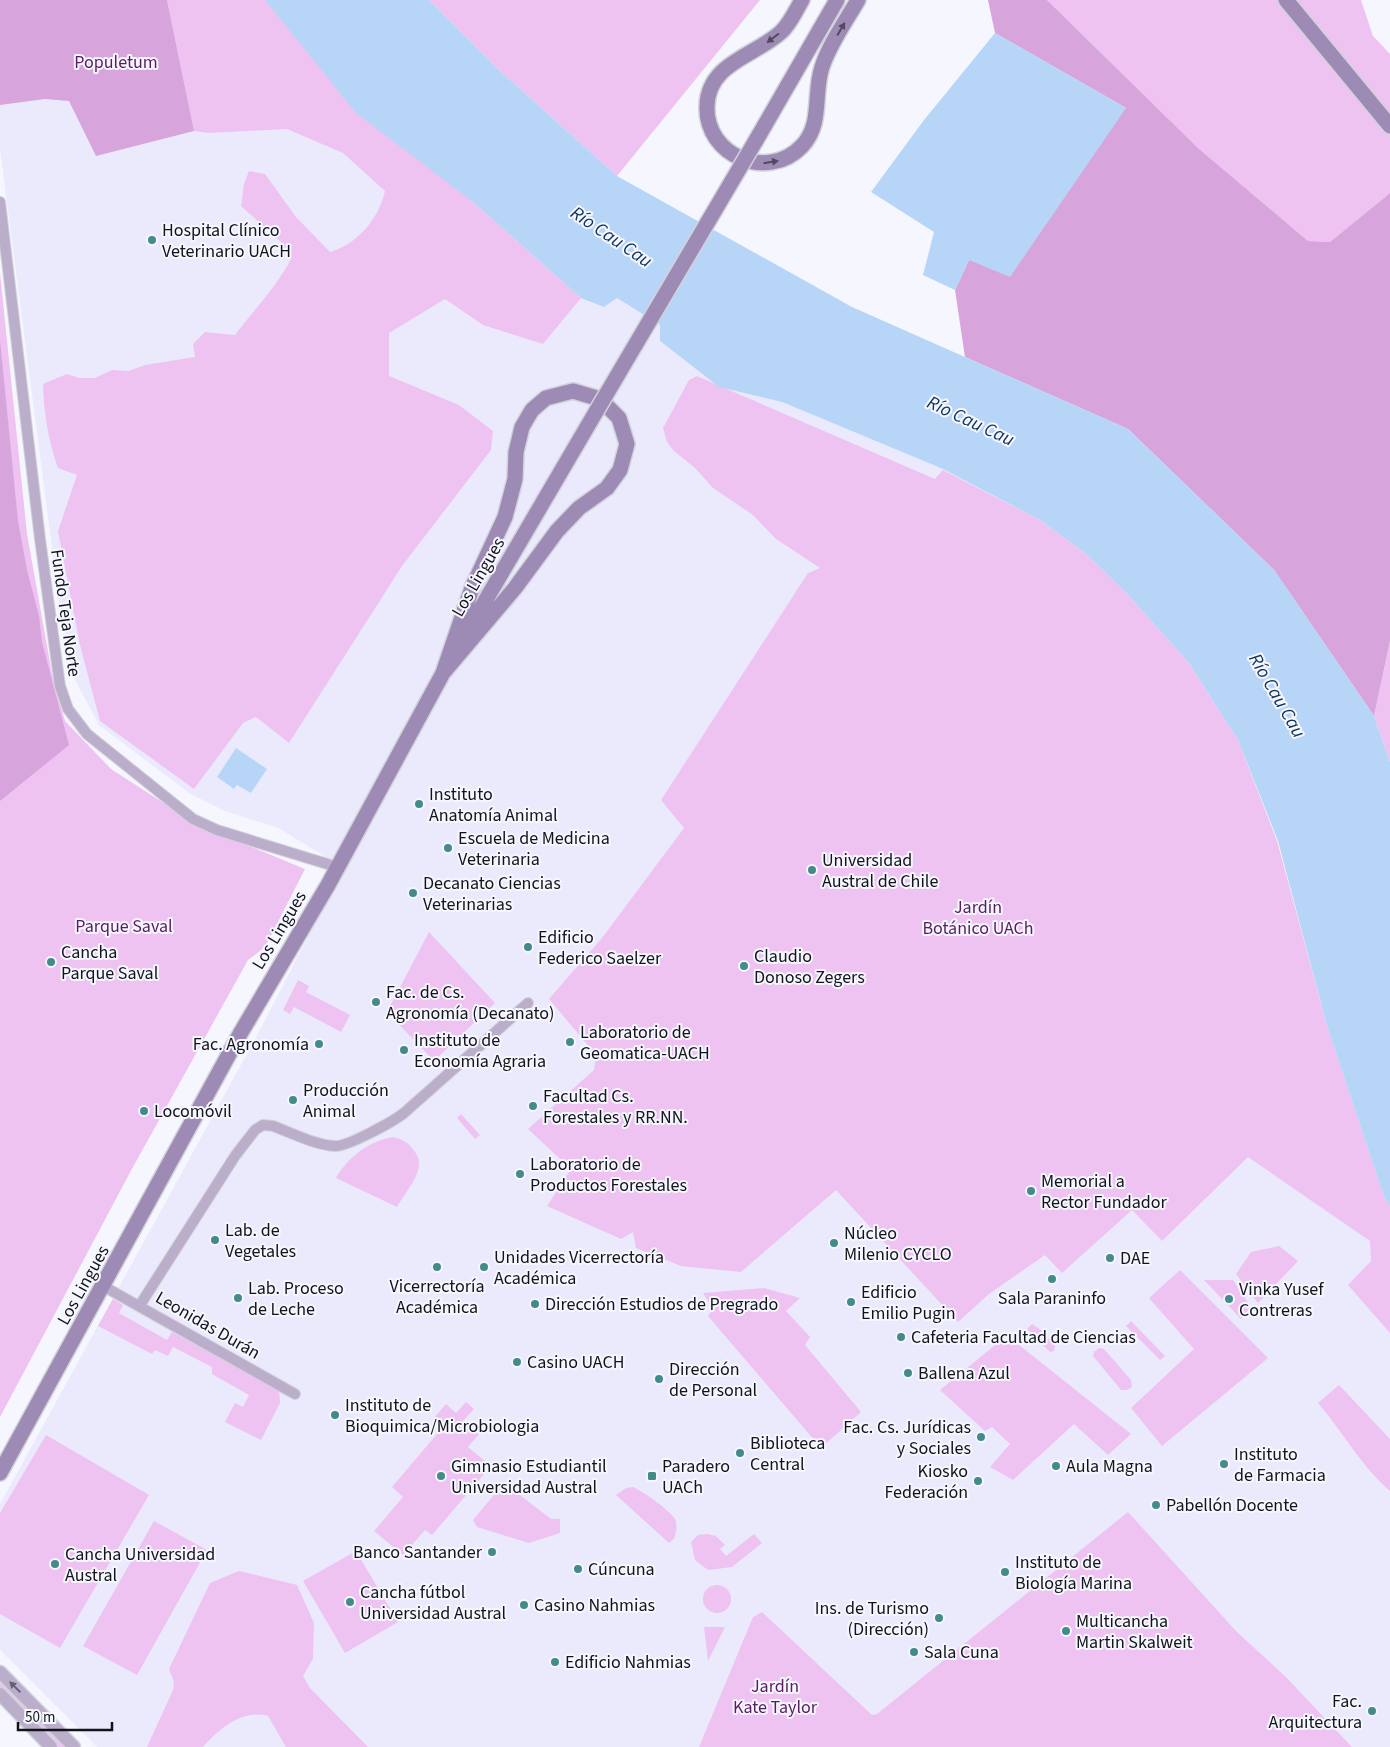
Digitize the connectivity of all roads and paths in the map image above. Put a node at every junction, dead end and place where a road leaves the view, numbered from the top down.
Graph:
1 (802, 0) edge
2 (838, 0) edge
3 (858, 0) edge
4 (1286, 0) edge
5 (1390, 126) edge
6 (0, 202) edge
7 (443, 673) junction
8 (337, 867) junction
9 (528, 1003) dead end
10 (104, 1286) junction
11 (140, 1305) junction
12 (296, 1394) dead end
13 (0, 1472) edge
14 (0, 1672) edge
15 (0, 1694) edge
16 (51, 1747) edge
17 (74, 1747) edge

1 -> 3 main road
2 - 7 main road, Los Lingues, bridge
4 - 5 main road
6 - 8 street, Fundo Teja Norte
7 - 7 main road
7 - 8 main road, Los Lingues
8 - 10 main road, Los Lingues
9 - 11 street
10 - 11 street, Leonidas Durán
10 - 13 main road, Los Lingues
11 - 12 street, Leonidas Durán
17 -> 14 street
15 - 16 street

